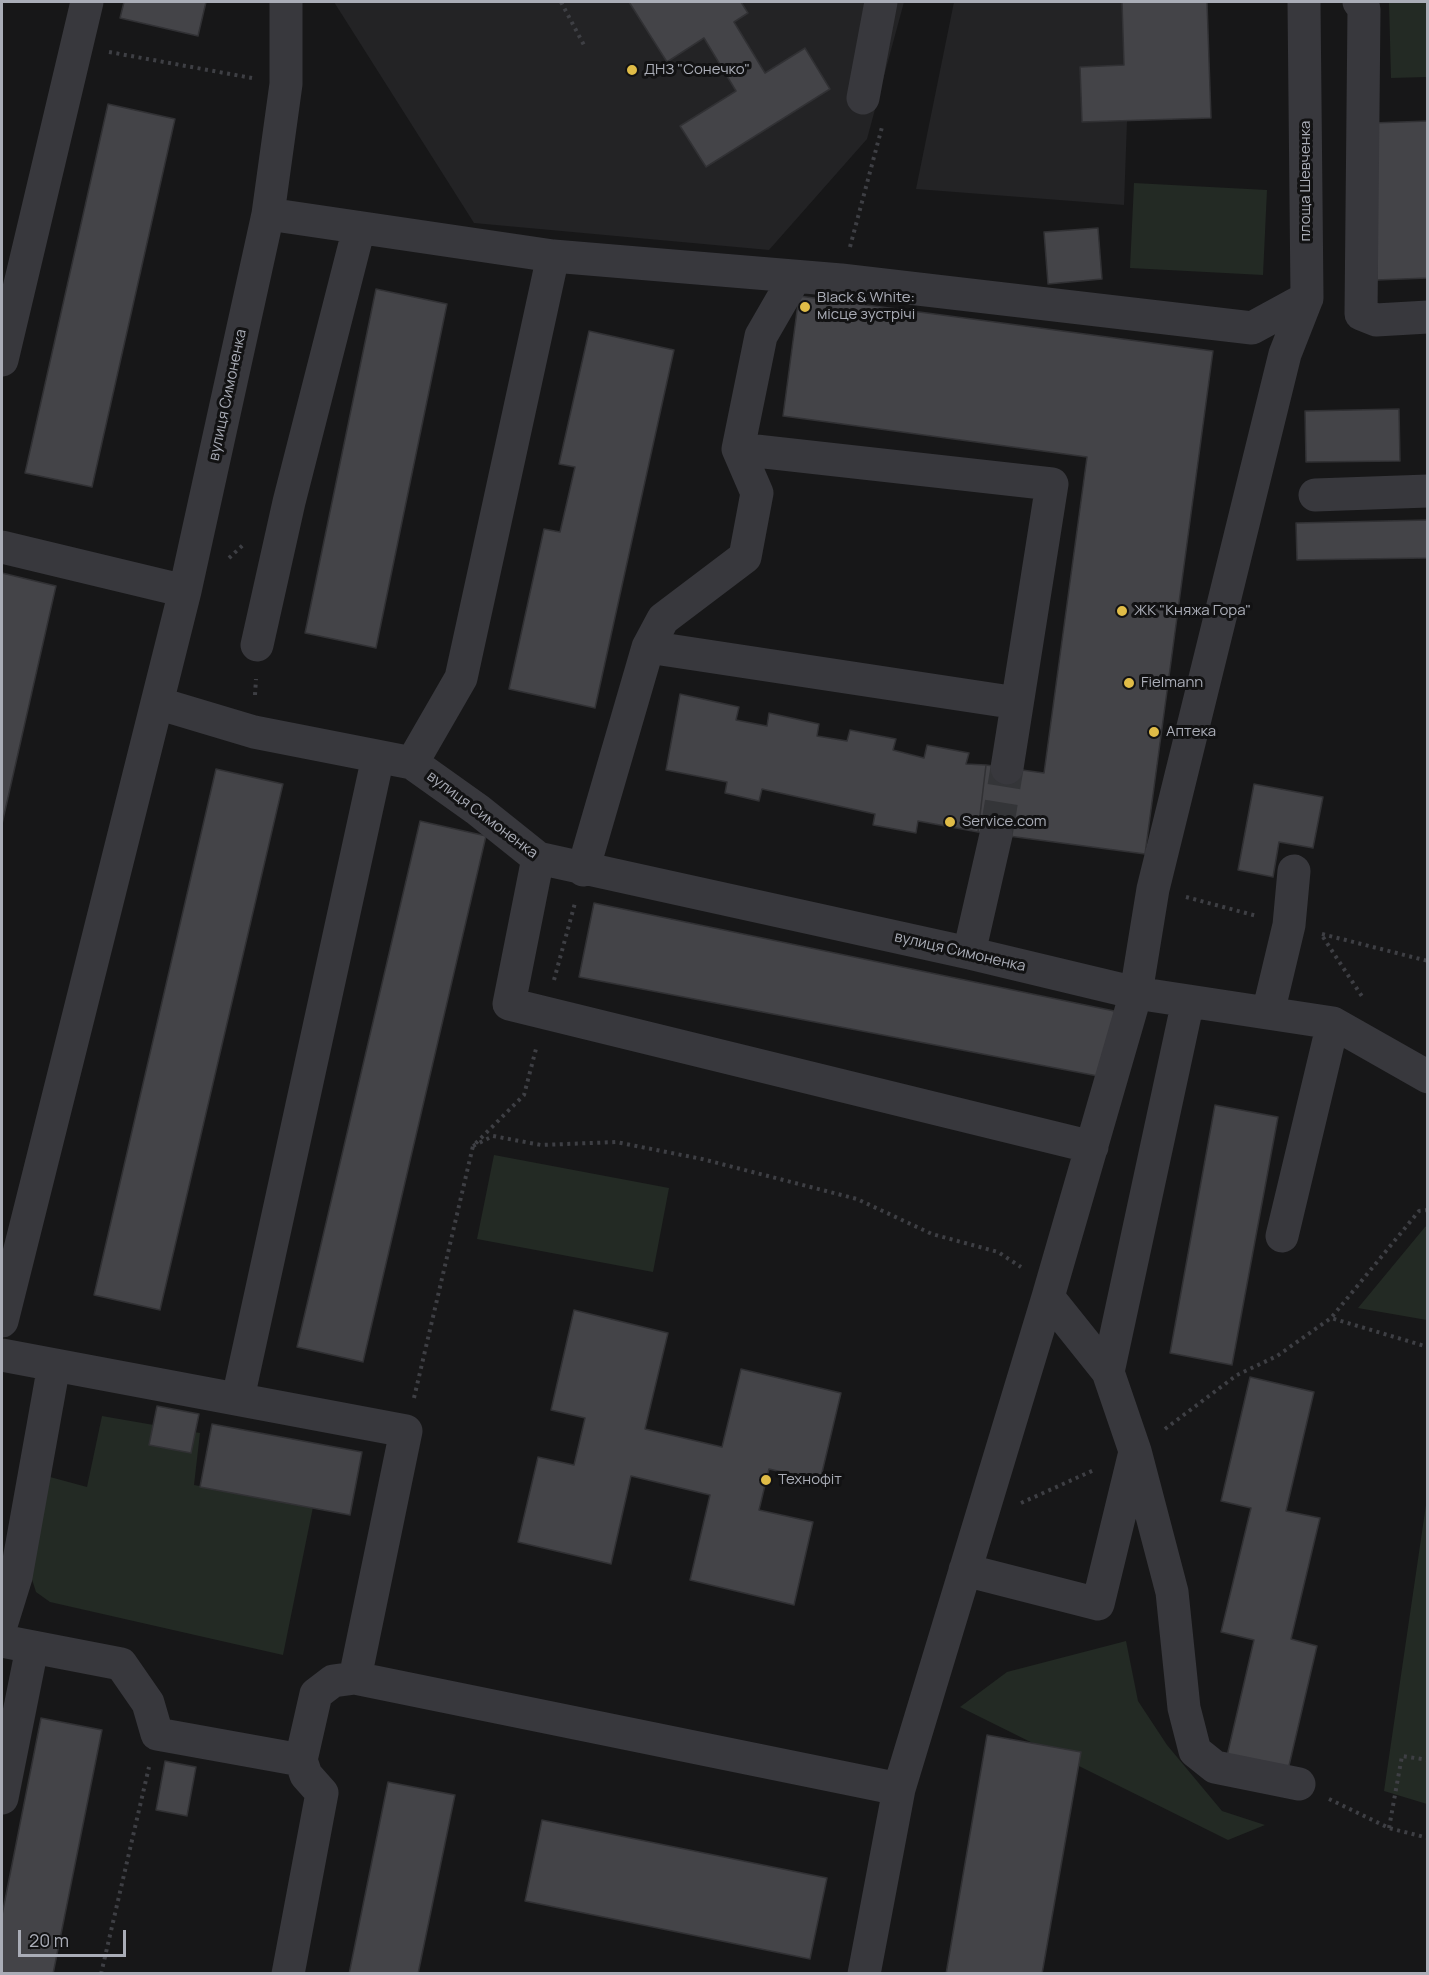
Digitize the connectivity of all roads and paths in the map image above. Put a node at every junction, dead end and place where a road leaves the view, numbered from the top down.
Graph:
1 (87, 2) edge
2 (286, 2) edge
3 (561, 2) edge
4 (881, 2) edge
5 (1304, 2) edge
6 (1359, 2) edge
7 (76, 46) junction
8 (585, 47) dead end
9 (286, 84) junction
10 (862, 98) dead end
11 (882, 124) dead end
12 (268, 214) junction
13 (359, 228) junction
14 (553, 256) junction
15 (795, 277) junction
16 (841, 280) junction
17 (1307, 298) junction
18 (1428, 317) edge
19 (2, 360) edge
20 (738, 449) junction
21 (1428, 491) edge
22 (1315, 495) dead end
23 (251, 538) dead end
24 (2, 547) edge
25 (228, 560) dead end
26 (185, 591) junction
27 (257, 645) joint
28 (648, 647) junction
29 (157, 703) junction
30 (1017, 703) junction
31 (254, 732) junction
32 (378, 757) junction
33 (412, 763) junction
34 (1007, 768) tunnel mouth
35 (996, 835) tunnel mouth
36 (538, 858) junction
37 (583, 870) junction
38 (1294, 871) dead end
39 (969, 953) junction
40 (1136, 993) junction
41 (1188, 1001) junction
42 (546, 1012) junction
43 (1268, 1013) junction
44 (1333, 1023) junction
45 (1428, 1077) edge
46 (473, 1146) junction
47 (1092, 1147) junction
48 (1428, 1209) edge
49 (1282, 1236) dead end
50 (1048, 1298) junction
51 (2, 1321) edge
52 (1428, 1347) edge
53 (2, 1355) edge
54 (54, 1365) junction
55 (1108, 1372) junction
56 (238, 1398) junction
57 (406, 1431) junction
58 (1135, 1450) junction
59 (965, 1570) junction
60 (2, 1622) edge
61 (17, 1644) edge
62 (355, 1678) junction
63 (157, 1734) junction
64 (301, 1760) junction
65 (1428, 1760) edge
66 (1299, 1784) joint
67 (899, 1789) junction
68 (2, 1798) edge
69 (1389, 1828) junction
70 (1428, 1838) edge
71 (101, 1974) edge
72 (288, 1974) edge
73 (864, 1974) edge

1 - 7 street
2 - 9 street, вулиця Симоненка
3 - 8 path
4 - 10 street
5 - 17 street, площа Шевченка
6 - 18 street
7 - 9 path
7 - 19 street
9 - 12 street, вулиця Симоненка
11 - 16 path
12 - 13 street
12 - 26 street, вулиця Симоненка
13 - 14 street
13 - 27 street
14 - 15 street
14 - 33 street
15 - 16 street
15 - 20 street
16 - 17 street
17 - 40 street
20 - 28 street
20 - 30 street
21 - 22 street
23 - 25 path
24 - 26 street
26 - 29 street, вулиця Симоненка
27 - 31 path
28 - 30 street
28 - 37 street
29 - 31 street, вулиця Симоненка
29 - 51 street
30 - 34 street
31 - 32 street, вулиця Симоненка
32 - 33 street, вулиця Симоненка
32 - 56 street
33 - 36 street, вулиця Симоненка
35 - 39 street
36 - 37 street, вулиця Симоненка
36 - 42 street
37 - 39 street, вулиця Симоненка
37 - 42 path
38 - 43 street
39 - 40 street, вулиця Симоненка
40 - 41 street, вулиця Симоненка
40 - 47 street
41 - 43 street, вулиця Симоненка
41 - 55 street
42 - 46 path
42 - 47 street
43 - 44 street, вулиця Симоненка
44 - 45 street, вулиця Симоненка
44 - 49 street
46 - 50 path
46 - 57 path
47 - 50 street
48 - 52 path
50 - 55 street
50 - 59 street
53 - 54 street
54 - 56 street
54 - 60 street
55 - 58 street
56 - 57 street
57 - 62 street
58 - 59 street
58 - 66 street
59 - 67 street
61 - 63 street
61 - 68 street
62 - 64 street
62 - 67 street
63 - 64 street
63 - 71 path
64 - 72 street
65 - 69 path
66 - 69 path
67 - 73 street
69 - 70 path

